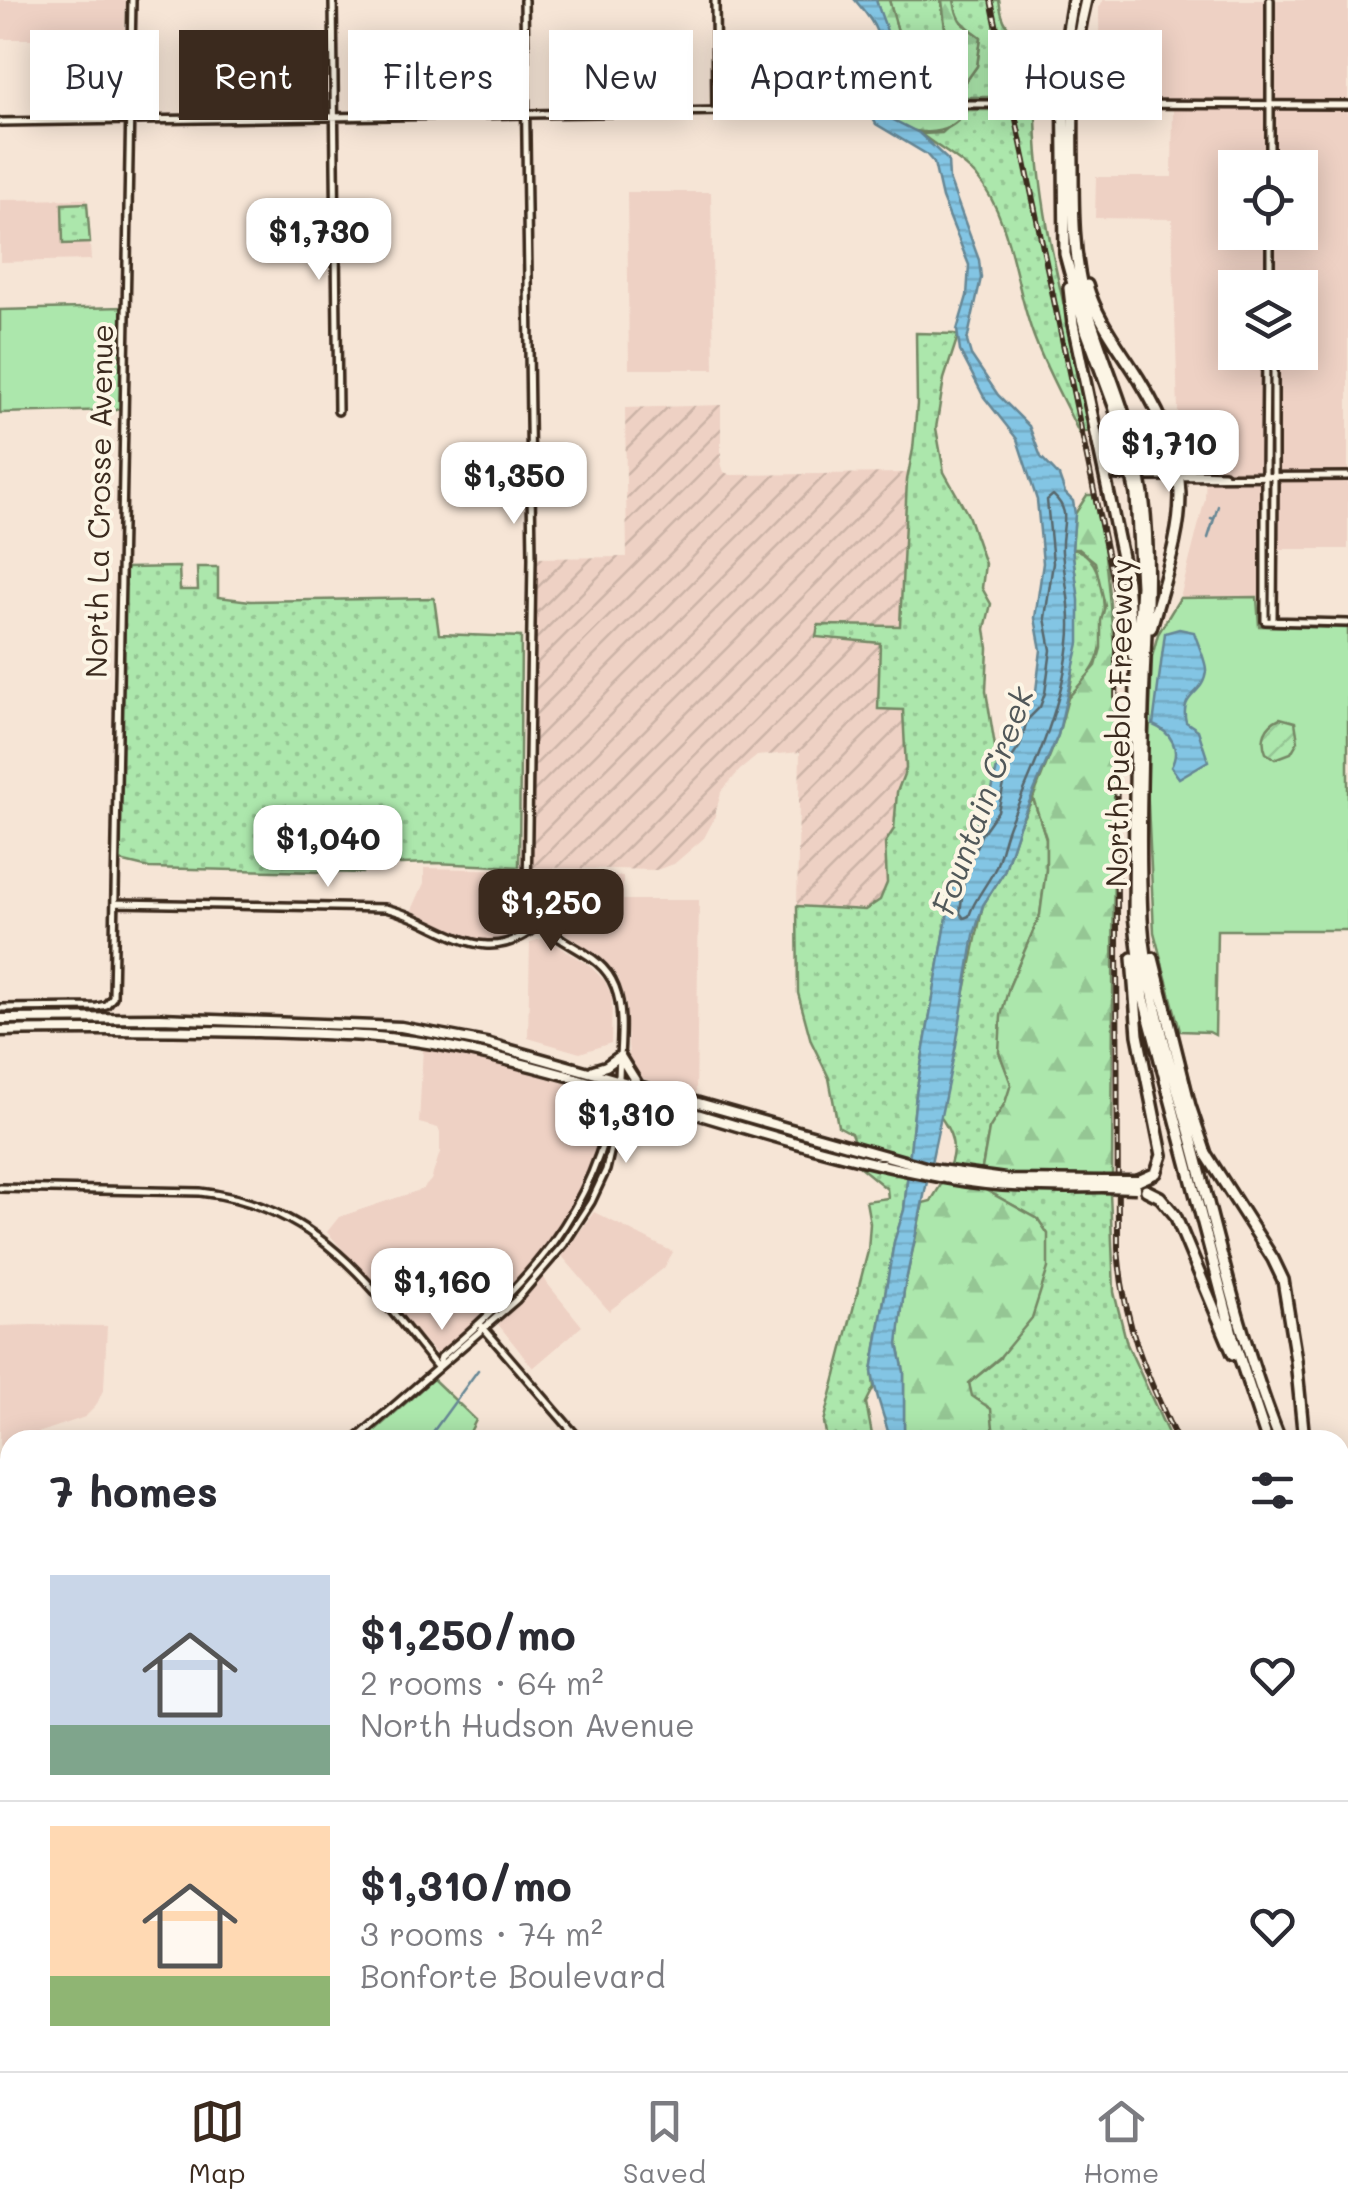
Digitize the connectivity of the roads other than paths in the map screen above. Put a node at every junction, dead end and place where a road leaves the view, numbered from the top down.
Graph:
1 (132, 0) edge
2 (334, 0) edge
3 (524, 0) edge
4 (715, 0) edge
5 (1073, 0) edge
6 (1086, 0) edge
7 (1270, 0) edge
8 (132, 30) edge
9 (525, 30) edge
10 (715, 30) edge
11 (968, 104) edge
12 (1270, 105) junction
13 (1348, 105) edge
14 (713, 111) edge
15 (529, 113) edge
16 (334, 117) junction
17 (348, 117) edge
18 (159, 119) edge
19 (87, 120) edge
20 (131, 120) edge
21 (526, 120) edge
22 (0, 122) edge
23 (1270, 150) edge
24 (1074, 239) junction
25 (1064, 254) junction
26 (1267, 370) edge
27 (1273, 370) edge
28 (338, 412) dead end
29 (1132, 456) junction
30 (1180, 474) junction
31 (1108, 476) junction
32 (1270, 476) junction
33 (1348, 476) edge
34 (1139, 495) junction
35 (1348, 622) edge
36 (1146, 647) junction
37 (1136, 674) junction
38 (115, 903) junction
39 (1134, 915) junction
40 (539, 924) junction
41 (1143, 924) junction
42 (0, 1008) edge
43 (0, 1019) edge
44 (0, 1031) edge
45 (620, 1056) junction
46 (588, 1071) junction
47 (619, 1080) junction
48 (598, 1086) junction
49 (638, 1086) junction
50 (619, 1092) junction
51 (644, 1100) junction
52 (615, 1115) junction
53 (897, 1164) junction
54 (1140, 1186) junction
55 (0, 1188) edge
56 (483, 1326) junction
57 (437, 1367) junction
58 (1246, 1384) junction
59 (366, 1430) edge
60 (571, 1430) edge
61 (1263, 1430) edge
62 (1277, 1430) edge
63 (1303, 1430) edge

1 - 8 street, North La Crosse Avenue
2 - 16 street
3 - 9 street
4 - 10 street
5 - 25 highway, North Pueblo Freeway
6 - 24 highway, North Pueblo Freeway
7 - 12 street
11 - 12 street, bridge
12 - 13 street
12 - 23 street
14 - 15 street
16 - 17 street
16 - 18 street
16 - 28 street
19 - 22 street
20 - 38 street, North La Crosse Avenue
21 - 40 street
24 - 29 highway, North Pueblo Freeway
24 - 30 highway
25 - 29 highway, North Pueblo Freeway
25 - 31 highway
26 - 32 street
27 - 32 street
29 - 34 highway, North Pueblo Freeway, bridge
30 - 31 street
30 - 32 street
30 - 36 highway
31 - 37 highway
32 - 33 street
32 - 35 street
34 - 36 highway, North Pueblo Freeway
34 - 37 highway, North Pueblo Freeway
36 - 41 highway, North Pueblo Freeway
37 - 39 highway, North Pueblo Freeway
38 - 40 street
38 - 42 street, North La Crosse Avenue
39 - 54 highway
39 - 58 highway, North Pueblo Freeway
40 - 45 street
41 - 62 highway, North Pueblo Freeway
41 - 63 highway
43 - 46 highway
44 - 48 highway
45 - 46 highway
45 - 47 street
45 - 49 highway
46 - 47 highway
47 - 49 highway
47 - 50 street
48 - 50 highway
48 - 52 highway
49 - 53 highway
50 - 51 highway
50 - 52 street
51 - 52 highway
51 - 53 highway
52 - 56 street
53 - 54 highway, bridge
54 - 58 highway
55 - 57 street
56 - 57 street
56 - 60 street
57 - 59 street
58 - 61 highway, North Pueblo Freeway

